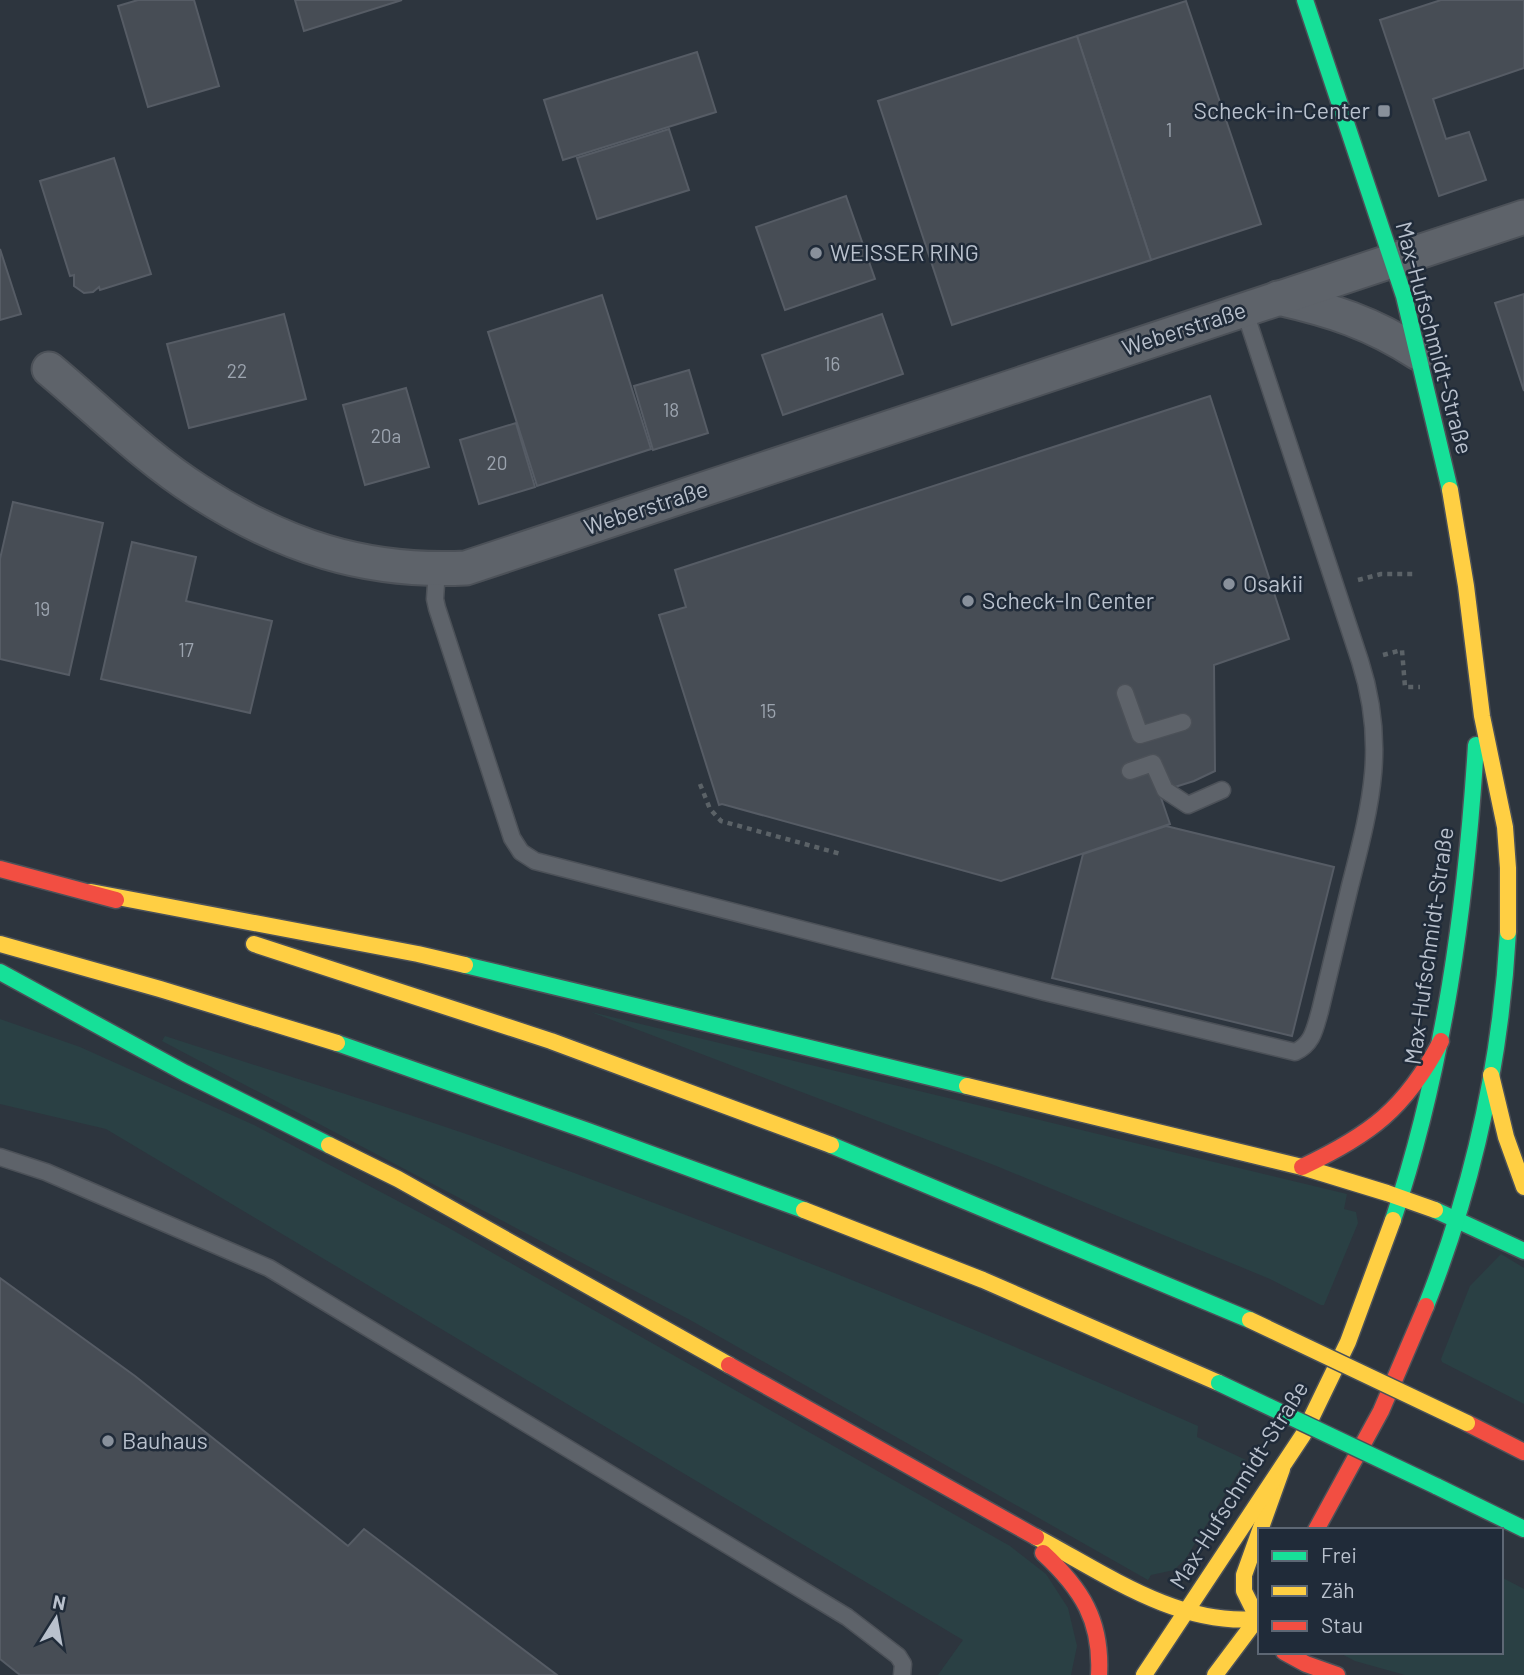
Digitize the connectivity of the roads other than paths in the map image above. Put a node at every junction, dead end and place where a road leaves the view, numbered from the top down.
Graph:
1 (1305, 0) edge
2 (1524, 217) edge
3 (1393, 260) junction
4 (1278, 298) junction
5 (1244, 309) junction
6 (1418, 353) junction
7 (49, 369) dead end
8 (437, 569) junction
9 (1125, 693) dead end
10 (1479, 697) junction
11 (1183, 722) dead end
12 (1129, 771) dead end
13 (1222, 790) dead end
14 (0, 869) edge
15 (91, 892) junction
16 (211, 930) dead end
17 (237, 939) dead end
18 (0, 944) edge
19 (0, 972) edge
20 (1441, 1041) junction
21 (1492, 1075) junction
22 (0, 1157) edge
23 (1302, 1167) junction
24 (1524, 1187) edge
25 (1402, 1197) junction
26 (1456, 1218) junction
27 (1524, 1251) edge
28 (1524, 1452) edge
29 (1282, 1469) junction
30 (1001, 1518) junction
31 (1261, 1528) edge
32 (1316, 1528) edge
33 (1524, 1530) edge
34 (1258, 1537) edge
35 (1186, 1612) junction
36 (1258, 1617) edge
37 (1258, 1619) edge
38 (1258, 1620) edge
39 (1288, 1654) edge
40 (1329, 1674) edge
41 (902, 1675) edge
42 (1099, 1675) edge
43 (1144, 1675) edge
44 (1215, 1675) edge

1 - 3 main road, Max-Hufschmidt-Straße
2 - 3 street, Weberstraße
3 - 4 street, Weberstraße
3 - 6 main road, Max-Hufschmidt-Straße
4 - 5 street, Weberstraße
4 - 6 street
5 - 8 street, Weberstraße
5 - 8 lane
6 - 10 main road, Max-Hufschmidt-Straße
7 - 8 street, Weberstraße
9 - 11 lane
10 - 20 main road, Max-Hufschmidt-Straße
10 - 21 main road, Max-Hufschmidt-Straße
12 - 13 lane
14 - 15 main road
15 - 16 main road
15 - 23 main road
17 - 28 main road, bridge
18 - 33 main road, bridge
19 - 30 main road
20 - 23 main road
20 - 25 main road, Max-Hufschmidt-Straße
21 - 24 main road
21 - 26 main road, Max-Hufschmidt-Straße
22 - 41 lane
23 - 25 main road
25 - 26 main road
25 - 29 main road, Max-Hufschmidt-Straße
26 - 27 main road
26 - 32 main road, Max-Hufschmidt-Straße
29 - 31 main road
29 - 35 main road, Max-Hufschmidt-Straße
30 - 35 main road
30 - 42 main road
34 - 36 main road
35 - 37 main road
35 - 43 main road, Max-Hufschmidt-Straße
38 - 44 main road
39 - 40 main road

